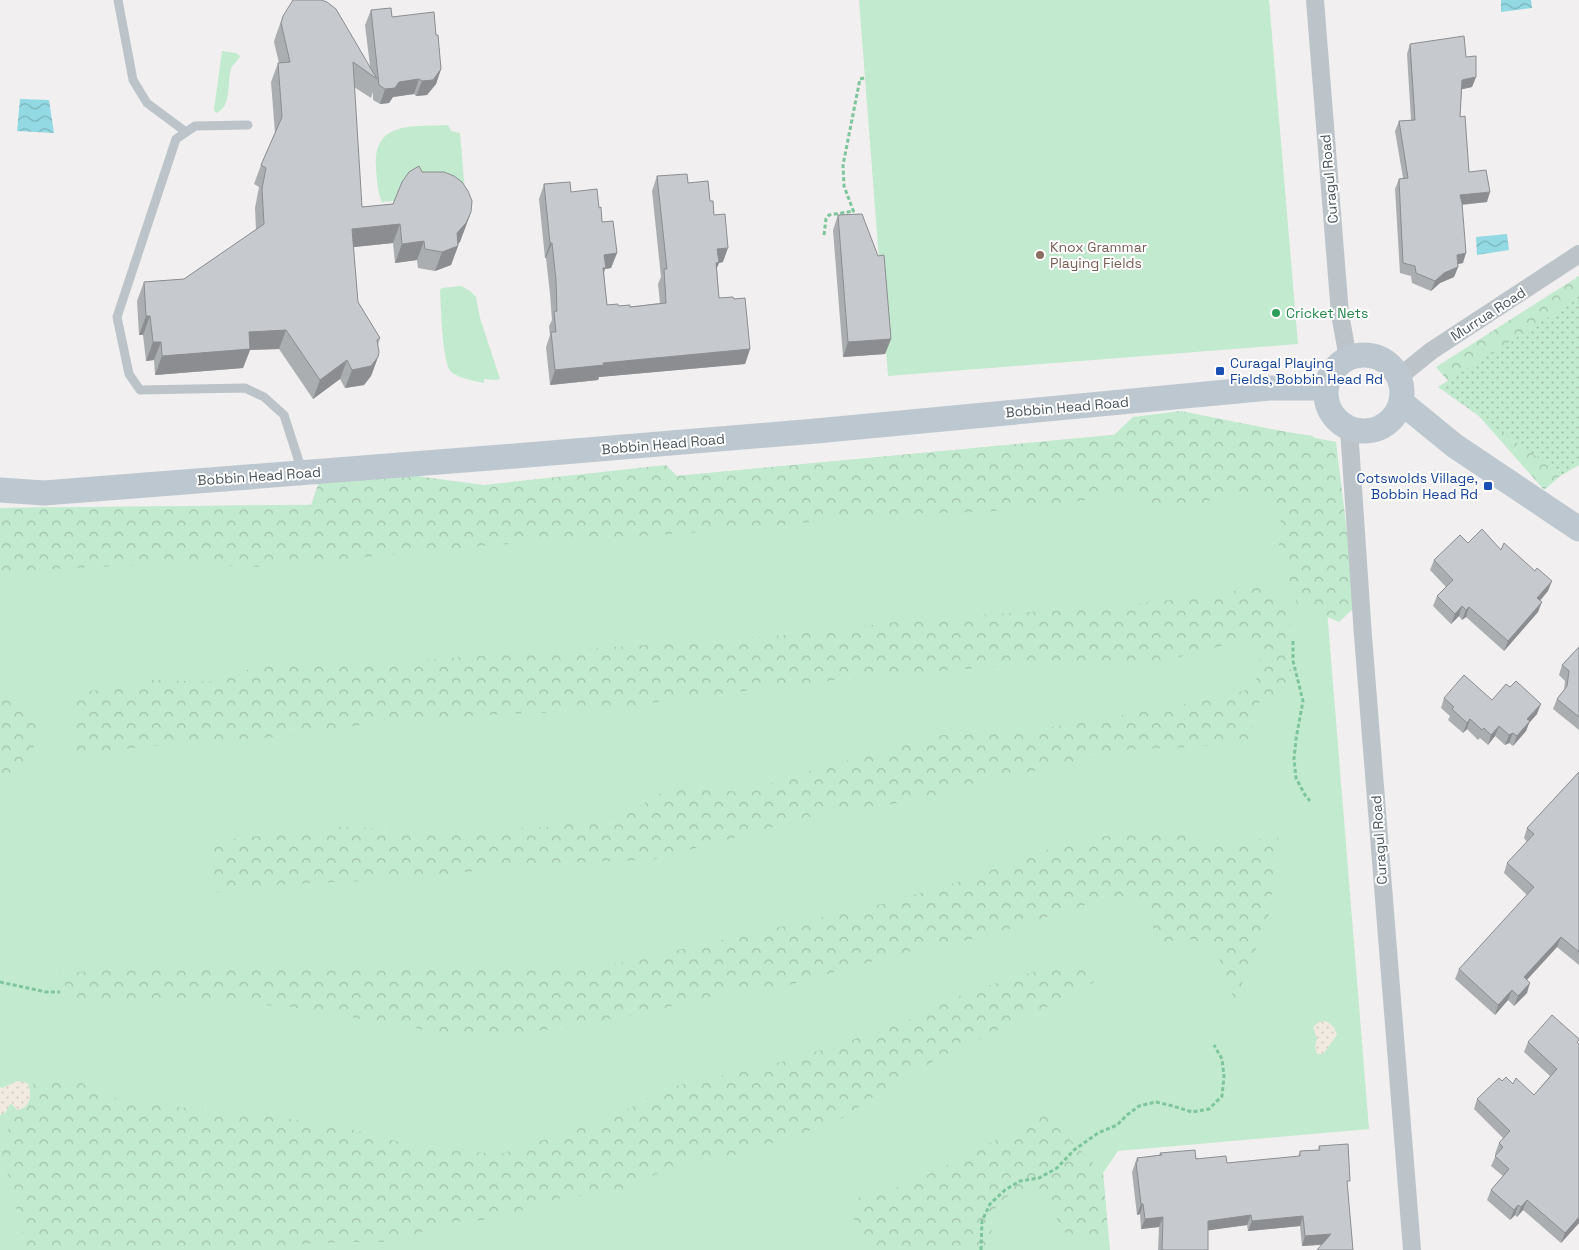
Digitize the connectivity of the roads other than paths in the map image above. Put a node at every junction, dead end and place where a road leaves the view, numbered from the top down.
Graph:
1 (118, 0) edge
2 (1315, 0) edge
3 (248, 124) dead end
4 (186, 132) junction
5 (1579, 254) edge
6 (1348, 358) junction
7 (1399, 376) junction
8 (1326, 388) junction
9 (1401, 402) junction
10 (1349, 429) junction
11 (303, 473) junction
12 (0, 490) edge
13 (1579, 529) edge
14 (1412, 1250) edge

1 - 4 lane
2 - 6 street, Curagul Road
3 - 4 lane
4 - 11 lane
5 - 7 street, Murrua Road
6 - 7 main road
6 - 8 main road
7 - 9 main road
8 - 10 main road
8 - 11 main road, Bobbin Head Road
9 - 10 main road
9 - 13 main road
10 - 14 street, Curagul Road
11 - 12 main road, Bobbin Head Road

